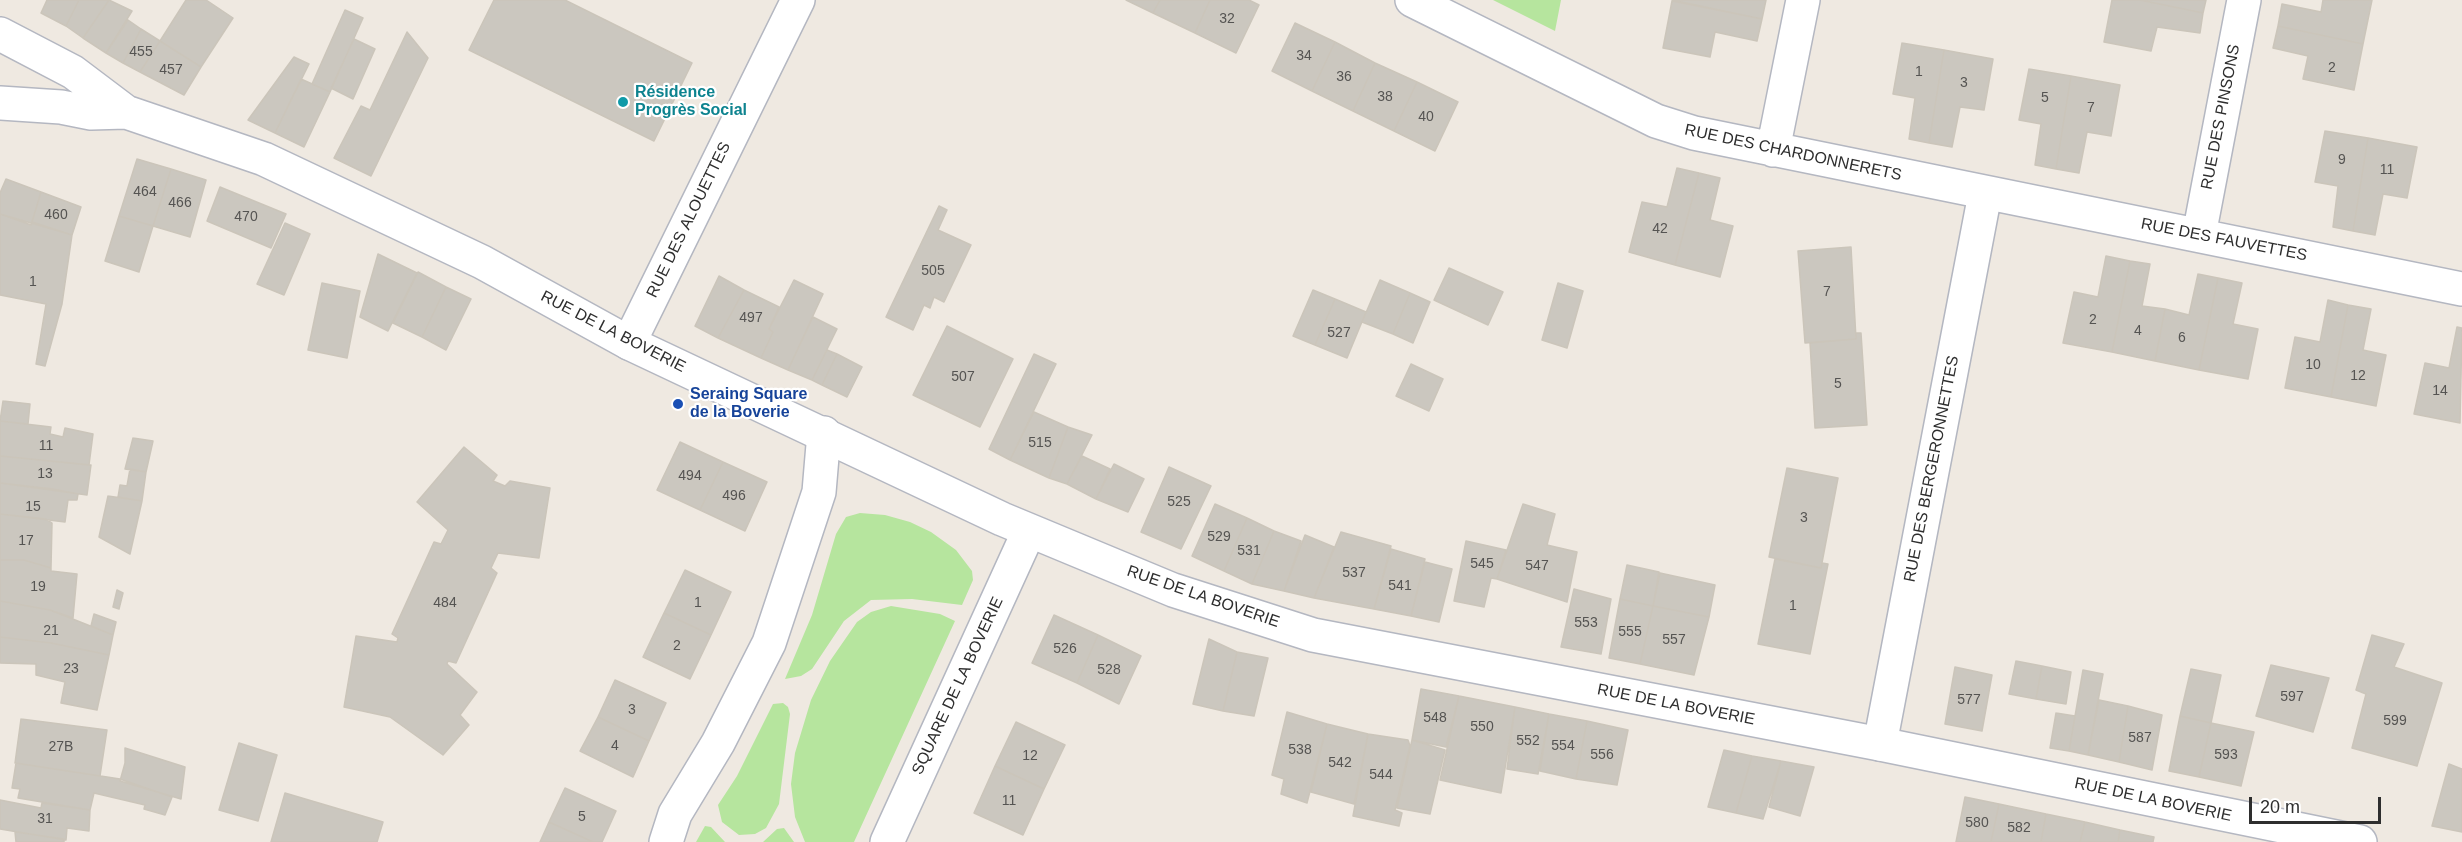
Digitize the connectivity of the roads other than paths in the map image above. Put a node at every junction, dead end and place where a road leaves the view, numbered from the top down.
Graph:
1 (798, 0) edge
2 (1412, 0) edge
3 (1803, 0) edge
4 (2244, 0) edge
5 (0, 33) edge
6 (0, 103) edge
7 (126, 112) junction
8 (1773, 150) junction
9 (1985, 194) junction
10 (2199, 235) junction
11 (2462, 289) edge
12 (629, 343) junction
13 (824, 434) junction
14 (1029, 531) junction
15 (1880, 744) junction
16 (666, 842) edge
17 (887, 842) edge
18 (2360, 842) edge

1 - 12 street, RUE DES ALOUETTES
2 - 8 street, RUE DES CHARDONNERETS
3 - 8 street
4 - 10 street, RUE DES PINSONS
5 - 7 street, RUE DE LA BOVERIE
6 - 7 street, RUE DE LA BOVERIE
7 - 12 street, RUE DE LA BOVERIE
8 - 9 street, RUE DES CHARDONNERETS
9 - 10 street, RUE DES FAUVETTES
9 - 15 street, RUE DES BERGERONNETTES
10 - 11 street, RUE DES FAUVETTES
12 - 13 street, RUE DE LA BOVERIE
13 - 14 street, RUE DE LA BOVERIE
13 - 16 street
14 - 15 street, RUE DE LA BOVERIE
14 - 17 street, SQUARE DE LA BOVERIE
15 - 18 street, RUE DE LA BOVERIE

